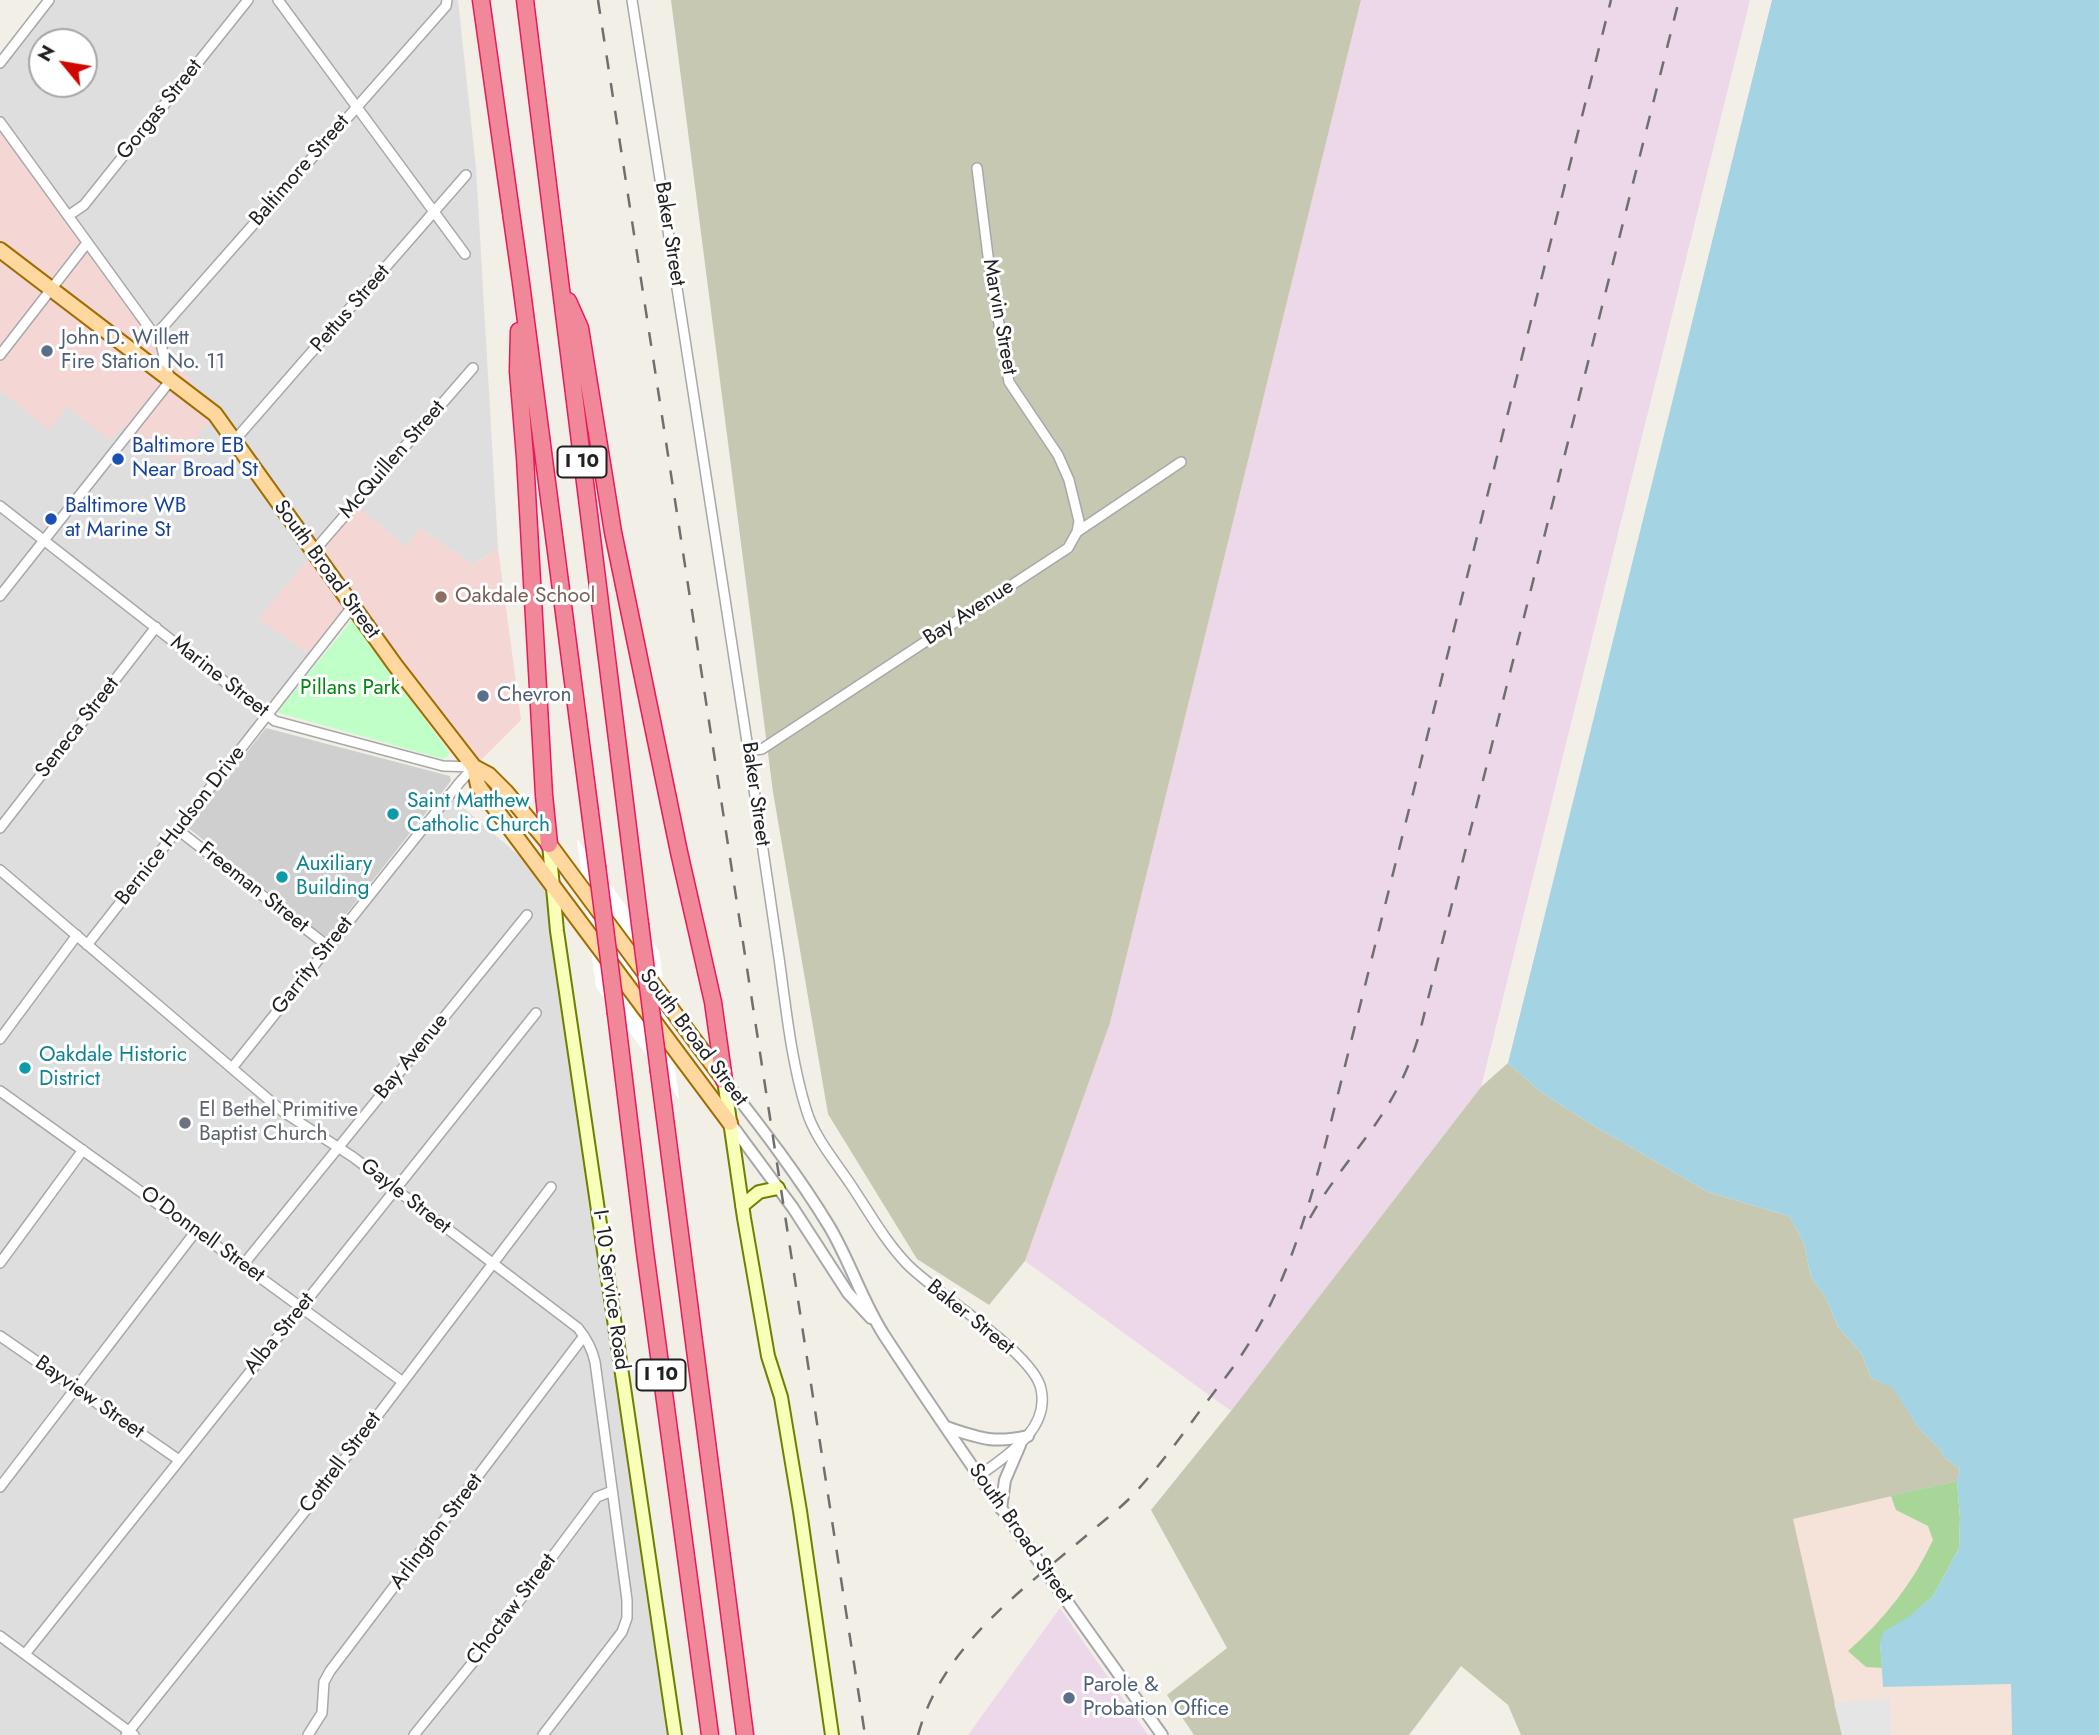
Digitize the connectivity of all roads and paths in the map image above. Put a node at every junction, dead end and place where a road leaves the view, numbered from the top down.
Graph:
1 (49, 0) edge
2 (248, 0) edge
3 (278, 0) edge
4 (481, 0) edge
5 (525, 0) edge
6 (632, 0) edge
7 (447, 3) edge
8 (0, 63) edge
9 (356, 107) junction
10 (0, 122) edge
11 (977, 168) dead end
12 (466, 175) dead end
13 (434, 214) junction
14 (68, 216) junction
15 (87, 243) junction
16 (0, 250) edge
17 (465, 254) dead end
18 (560, 279) junction
19 (521, 283) junction
20 (51, 289) junction
21 (155, 336) junction
22 (0, 355) edge
23 (473, 368) dead end
24 (170, 381) junction
25 (234, 441) junction
26 (1181, 462) dead end
27 (0, 506) edge
28 (1077, 532) junction
29 (44, 541) junction
30 (313, 552) junction
31 (0, 596) edge
32 (352, 607) junction
33 (156, 627) junction
34 (268, 716) junction
35 (748, 751) junction
36 (474, 767) junction
37 (0, 828) edge
38 (178, 830) junction
39 (549, 844) junction
40 (0, 870) edge
41 (553, 885) junction
42 (527, 915) dead end
43 (77, 935) junction
44 (87, 945) junction
45 (329, 947) junction
46 (536, 1013) dead end
47 (0, 1039) edge
48 (232, 1068) junction
49 (724, 1080) junction
50 (0, 1091) edge
51 (730, 1124) junction
52 (338, 1149) junction
53 (83, 1150) junction
54 (551, 1187) dead end
55 (778, 1188) junction
56 (396, 1189) junction
57 (742, 1206) junction
58 (196, 1231) junction
59 (0, 1263) edge
60 (243, 1265) junction
61 (493, 1265) junction
62 (301, 1307) junction
63 (882, 1331) junction
64 (0, 1336) edge
65 (584, 1336) junction
66 (403, 1382) junction
67 (76, 1388) junction
68 (945, 1426) junction
69 (1024, 1441) junction
70 (179, 1460) junction
71 (979, 1476) junction
72 (0, 1487) edge
73 (612, 1491) junction
74 (1001, 1509) junction
75 (0, 1636) edge
76 (25, 1654) junction
77 (129, 1734) edge
78 (308, 1735) edge
79 (414, 1735) edge
80 (543, 1735) edge
81 (675, 1735) edge
82 (710, 1735) edge
83 (745, 1735) edge
84 (832, 1735) edge
85 (1162, 1735) edge

1 - 8 street
2 - 14 street, Gorgas Street
3 - 9 street
4 - 19 highway, I 10
5 - 18 highway, I 10
6 - 35 street, Baker Street
7 - 9 street, Baltimore Street
9 - 13 street
9 - 21 street, Baltimore Street
10 - 14 street
11 - 28 street, Marvin Street
12 - 13 street, Pettus Street
13 - 17 street
13 - 25 street, Pettus Street
14 - 15 street
15 - 20 street
15 - 21 street
16 - 20 main road, South Broad Street
18 - 49 highway
18 - 83 highway, I 10, bridge
19 - 39 highway
19 - 82 highway, I 10, bridge
20 - 22 street
20 - 24 main road, South Broad Street
21 - 24 street
23 - 30 street, McQuillen Street
24 - 25 main road, South Broad Street
24 - 29 street
25 - 30 main road, South Broad Street
26 - 28 street, Bay Avenue
27 - 29 street, Marine Street
28 - 35 street, Bay Avenue
29 - 31 street
29 - 33 street, Marine Street
30 - 32 main road, South Broad Street
32 - 34 street, Bernice Hudson Drive
32 - 36 main road, South Broad Street
33 - 34 street, Marine Street
33 - 37 street, Seneca Street
34 - 36 street, Marine Street
34 - 38 street, Bernice Hudson Drive
35 - 69 street, Baker Street
36 - 39 main road, South Broad Street
36 - 41 main road, South Broad Street
36 - 45 street, Garrity Street
38 - 44 street, Bernice Hudson Drive
38 - 45 street, Freeman Street
39 - 41 main road, I- 10 Service Road
39 - 49 main road, South Broad Street
40 - 43 street, Gayle Street
41 - 51 main road, South Broad Street
41 - 81 main road, I- 10 Service Road
42 - 52 street, Bay Avenue
43 - 44 street, Gayle Street
43 - 47 street
44 - 48 street, Gayle Street
45 - 48 street, Garrity Street
46 - 56 street, Alba Street
48 - 52 street, Gayle Street
49 - 51 main road
49 - 63 street, South Broad Street
50 - 53 street, O'Donnell Street
51 - 55 street, South Broad Street
51 - 57 main road
52 - 56 street, Gayle Street
52 - 60 street, Bay Avenue
53 - 58 street, O'Donnell Street
53 - 59 street
54 - 61 street, Cottrell Street
55 - 57 main road
55 - 63 street, South Broad Street
56 - 61 street, Gayle Street
56 - 62 street, Alba Street
57 - 84 main road
58 - 60 street, O'Donnell Street
58 - 67 street
60 - 62 street, O'Donnell Street
61 - 65 street, Gayle Street
61 - 66 street, Cottrell Street
62 - 66 street, O'Donnell Street
62 - 70 street, Alba Street
63 - 68 street, South Broad Street
64 - 67 street, Bayview Street
65 - 73 street
65 - 78 street, Arlington Street
66 - 77 street, Cottrell Street
67 - 70 street, Bayview Street
67 - 72 street
68 - 69 street
68 - 71 street, South Broad Street
69 - 71 street, Baker Street
69 - 74 street
70 - 76 street, Alba Street
71 - 74 street, South Broad Street
73 - 79 street, Choctaw Street
73 - 80 street
74 - 85 street, South Broad Street
75 - 76 street
76 - 77 street

